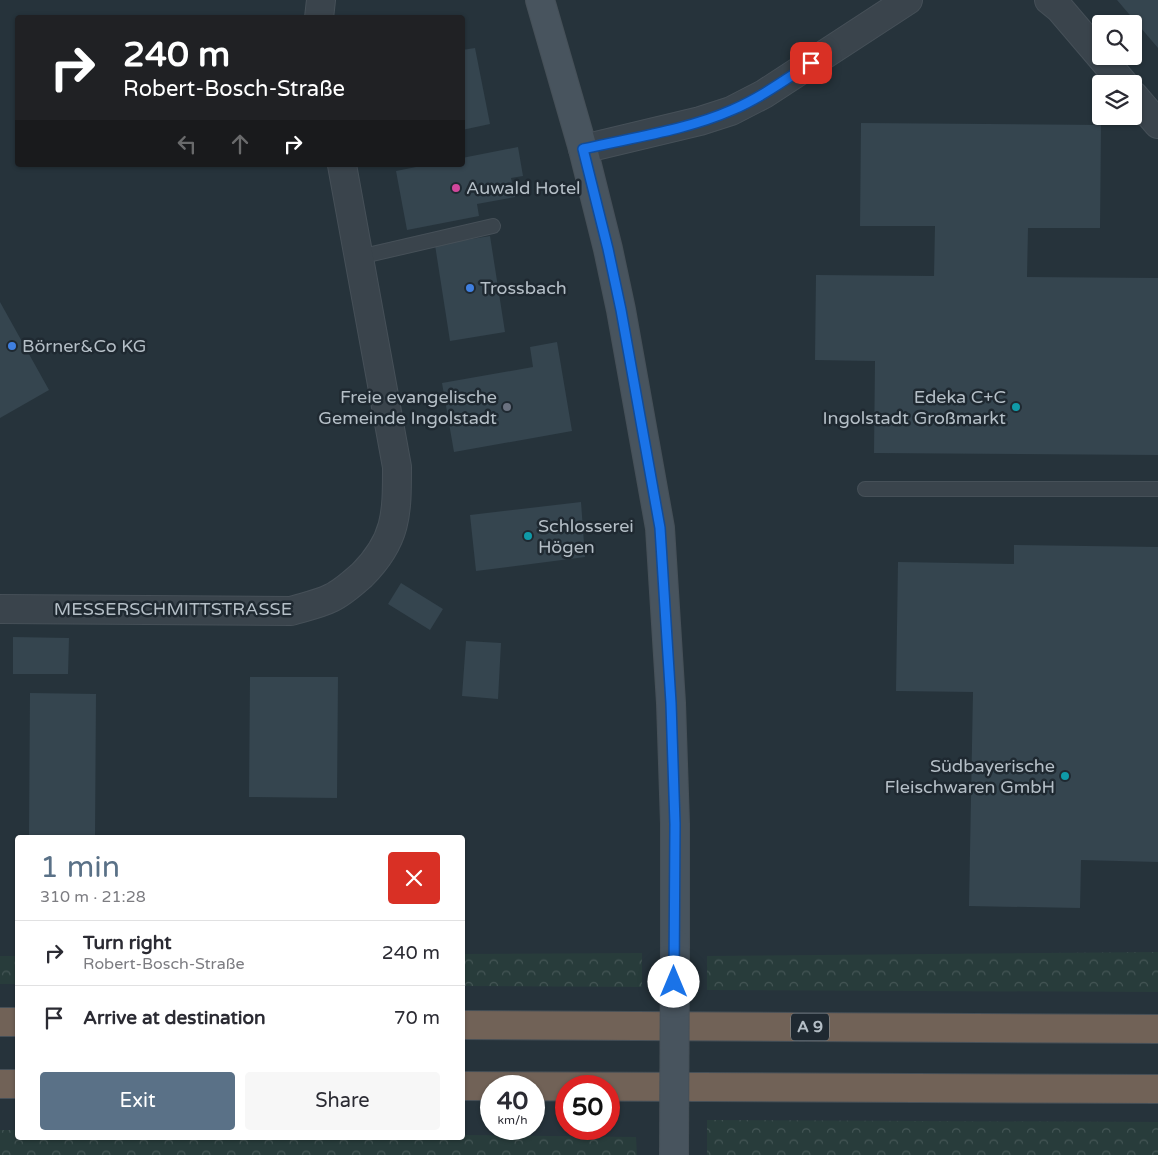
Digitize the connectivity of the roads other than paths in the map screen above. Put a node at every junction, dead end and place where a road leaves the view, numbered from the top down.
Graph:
1 (322, 0) edge
2 (540, 0) edge
3 (908, 0) edge
4 (1049, 0) edge
5 (320, 15) edge
6 (1116, 75) edge
7 (1142, 105) edge
8 (1158, 124) edge
9 (583, 149) junction
10 (342, 167) edge
11 (493, 226) dead end
12 (359, 257) junction
13 (865, 489) dead end
14 (1158, 489) edge
15 (0, 609) edge
16 (0, 1022) edge
17 (15, 1022) edge
18 (465, 1025) edge
19 (1158, 1029) edge
20 (0, 1084) edge
21 (15, 1084) edge
22 (465, 1086) edge
23 (1158, 1089) edge
24 (674, 1155) edge

1 - 5 street
2 - 9 main road
3 - 9 street
4 - 6 street
7 - 8 street
9 - 24 main road, bridge
10 - 12 street, MESSERSCHMITTSTRASSE
11 - 12 lane
12 - 15 street, MESSERSCHMITTSTRASSE
13 - 14 lane
16 - 17 highway
18 - 19 highway, A 9
20 - 21 highway
22 - 23 highway

